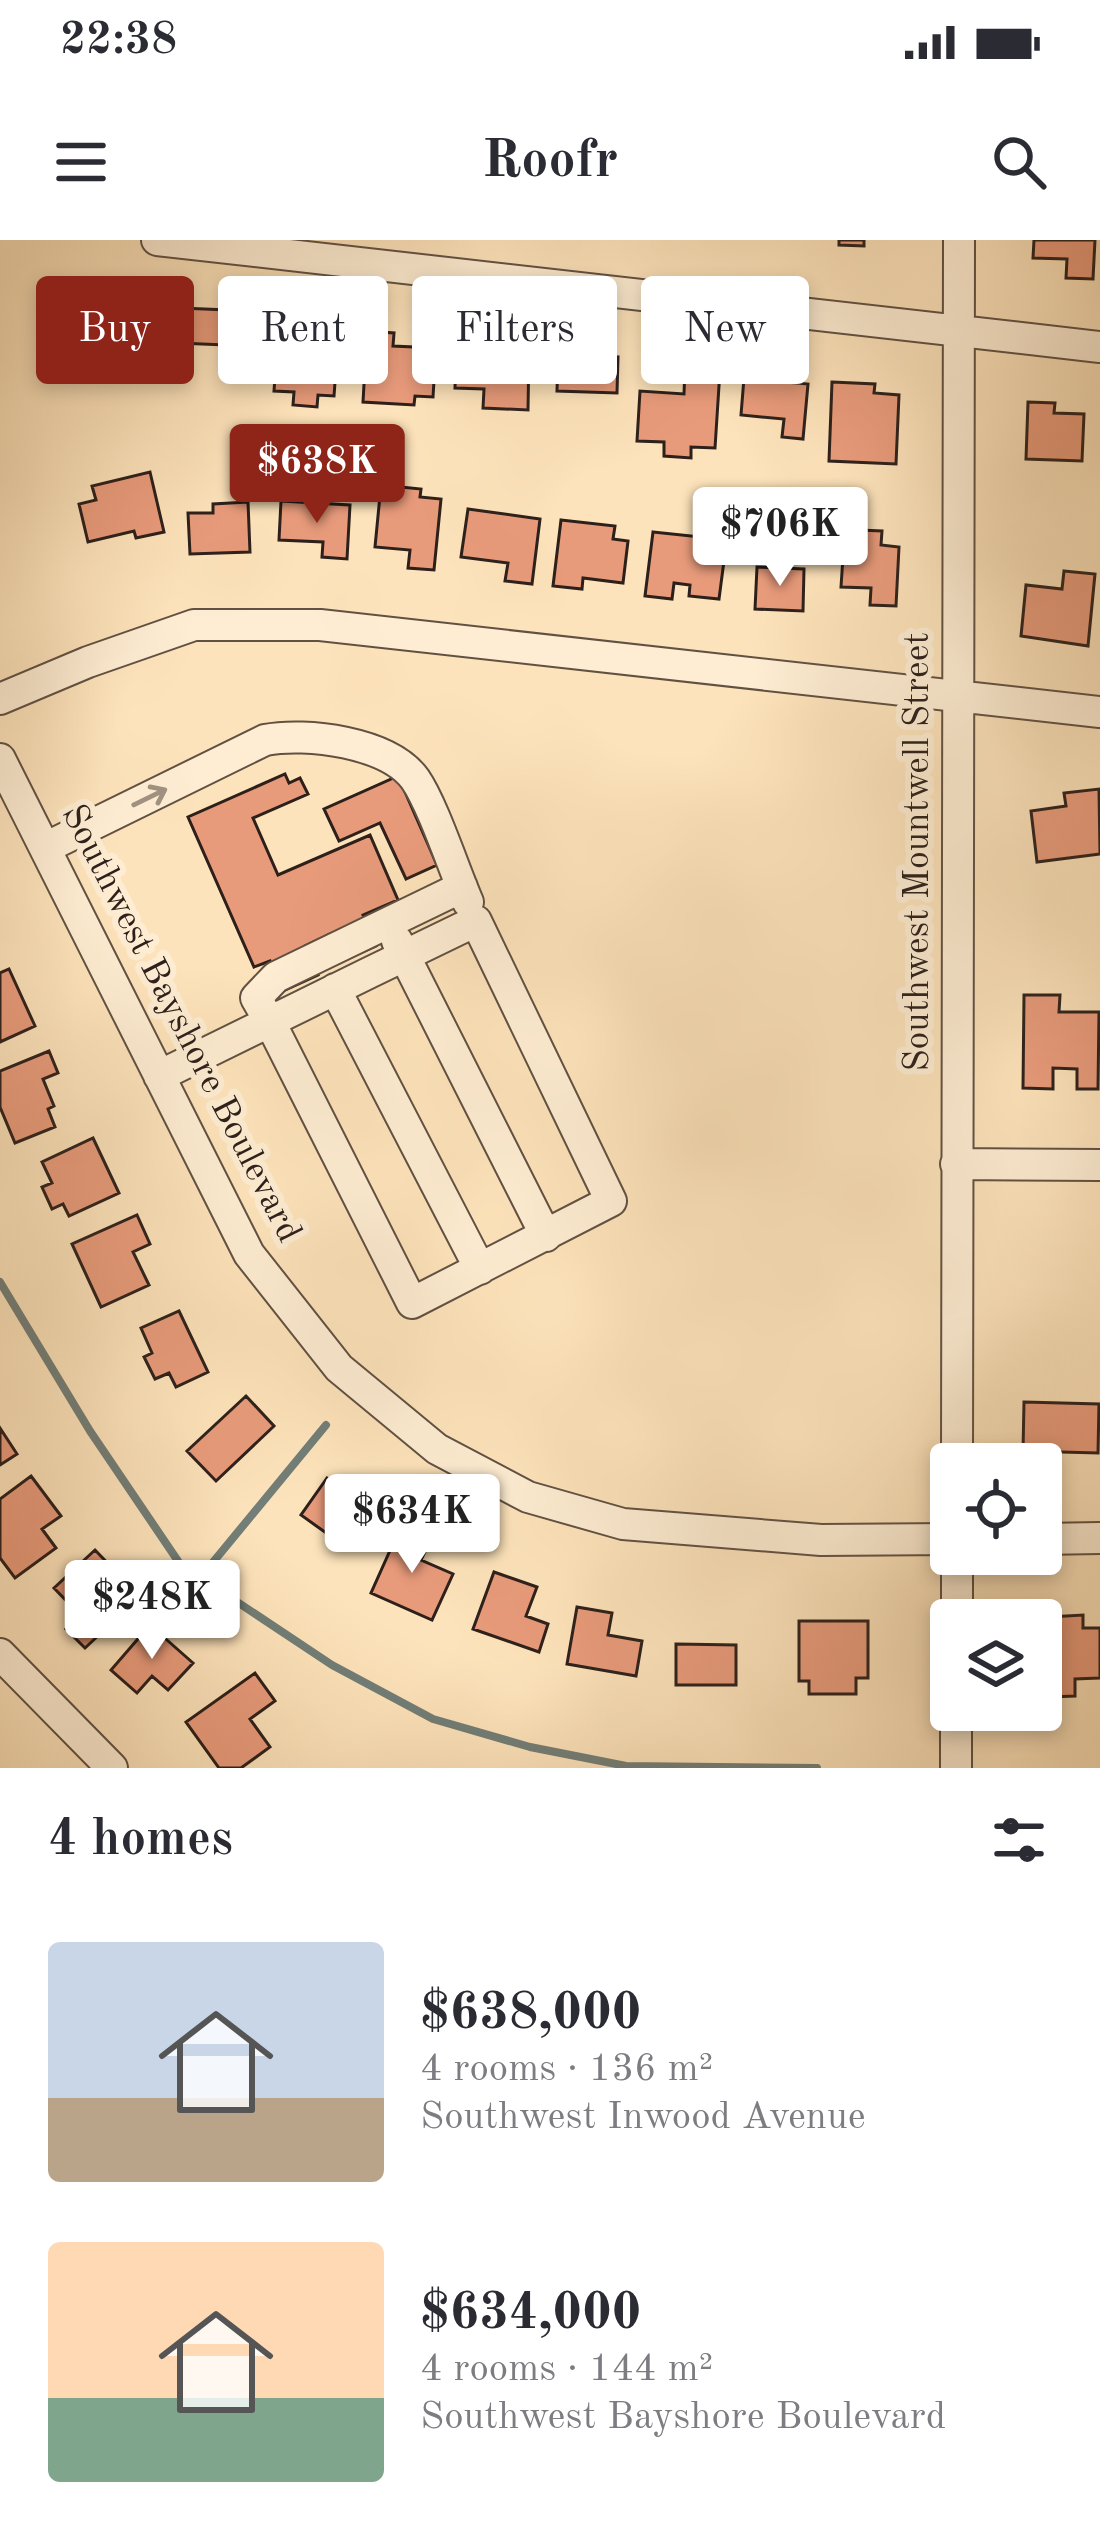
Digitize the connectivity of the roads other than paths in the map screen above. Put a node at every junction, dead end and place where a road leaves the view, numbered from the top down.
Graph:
1 (157, 240) edge
2 (959, 240) edge
3 (959, 331) junction
4 (1100, 347) edge
5 (959, 696) junction
6 (0, 700) edge
7 (1100, 712) edge
8 (0, 759) edge
9 (45, 848) junction
10 (462, 887) junction
11 (476, 920) junction
12 (388, 923) junction
13 (404, 956) junction
14 (335, 989) junction
15 (269, 1022) junction
16 (159, 1076) junction
17 (956, 1165) junction
18 (1100, 1165) edge
19 (546, 1236) junction
20 (480, 1269) junction
21 (957, 1443) edge
22 (1100, 1538) edge
23 (930, 1539) edge
24 (1062, 1539) edge
25 (0, 1654) edge
26 (956, 1731) edge
27 (112, 1768) edge
28 (956, 1768) edge

1 - 3 street
2 - 3 street, Southwest Mountwell Street
3 - 4 street
3 - 5 street, Southwest Mountwell Street
5 - 6 street
5 - 7 street
5 - 17 street, Southwest Mountwell Street
8 - 9 street, Southwest Bayshore Boulevard
9 -> 10 street
9 - 16 street, Southwest Bayshore Boulevard
10 - 11 street
10 - 12 street
11 - 13 street
11 - 19 street
12 - 13 street
12 - 15 street
13 - 14 street
13 - 19 street
14 - 15 street
14 - 20 street
15 - 16 street
15 - 20 street
16 - 23 street, Southwest Bayshore Boulevard
17 - 18 street
17 - 21 street, Southwest Mountwell Street
19 - 20 street
22 - 24 street
25 - 27 street
26 - 28 street

